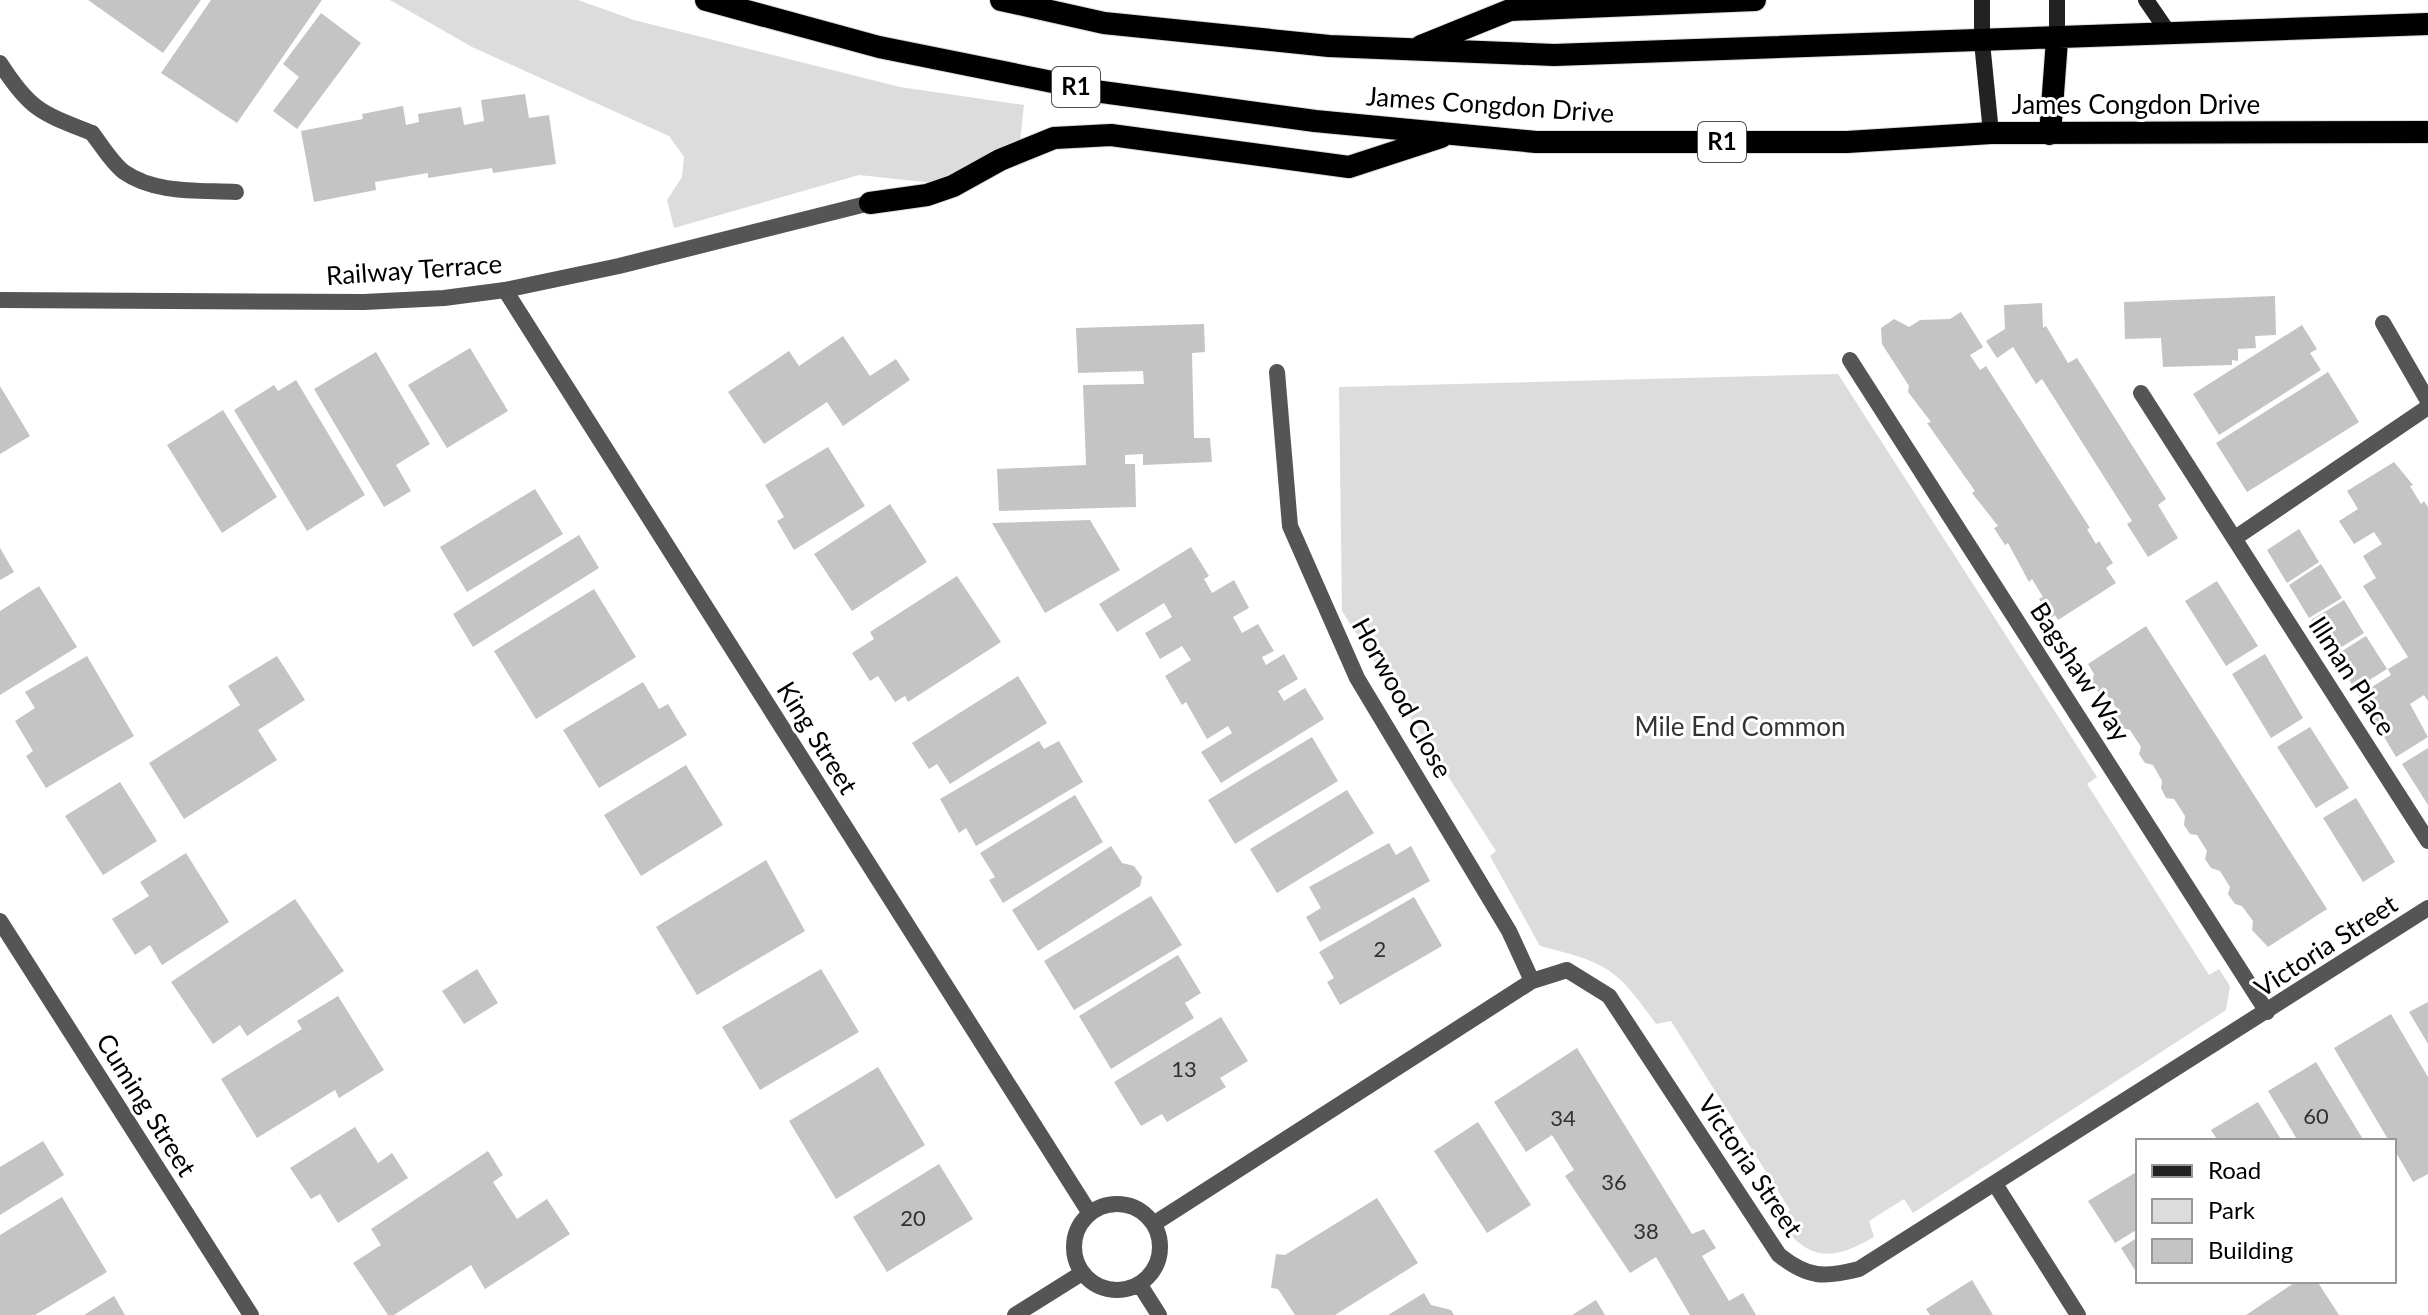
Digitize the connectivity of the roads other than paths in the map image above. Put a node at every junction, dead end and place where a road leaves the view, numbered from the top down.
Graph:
1 (706, 0) edge
2 (1001, 0) edge
3 (1755, 0) edge
4 (1982, 0) edge
5 (2057, 0) edge
6 (2146, 0) edge
7 (2428, 24) edge
8 (2168, 32) junction
9 (2057, 40) junction
10 (1982, 42) junction
11 (1412, 49) junction
12 (0, 63) edge
13 (2428, 132) edge
14 (1454, 133) junction
15 (1991, 133) junction
16 (2050, 134) junction
17 (236, 192) dead end
18 (870, 203) joint
19 (505, 290) junction
20 (0, 300) edge
21 (2383, 323) dead end
22 (1850, 360) dead end
23 (1277, 372) dead end
24 (2141, 393) dead end
25 (2428, 401) edge
26 (2428, 407) edge
27 (2235, 538) junction
28 (2428, 841) edge
29 (2428, 908) edge
30 (0, 921) edge
31 (1532, 981) junction
32 (2267, 1012) junction
33 (1995, 1184) junction
34 (1089, 1212) junction
35 (1155, 1223) junction
36 (1082, 1273) junction
37 (1140, 1285) junction
38 (251, 1315) edge
39 (1015, 1315) edge
40 (1159, 1315) edge
41 (2078, 1315) edge

1 - 14 highway, James Congdon Drive / R1
2 - 11 highway, James Congdon Drive
3 - 11 highway
4 - 10 main road
5 - 9 main road
6 - 8 main road
7 - 8 highway, James Congdon Drive
8 - 9 highway, James Congdon Drive
9 - 10 highway, James Congdon Drive
9 - 16 highway
10 - 11 highway, James Congdon Drive
10 - 15 main road
12 - 17 street
13 - 16 highway, James Congdon Drive / R1
14 - 15 highway, James Congdon Drive / R1
14 - 18 highway
15 - 16 highway, James Congdon Drive / R1
18 - 19 street, Railway Terrace
19 - 20 street, Railway Terrace
19 - 34 street, King Street
21 - 25 street
22 - 32 street, Bagshaw Way
23 - 31 street, Horwood Close
24 - 27 street, Illman Place
26 - 27 street
27 - 28 street, Illman Place
29 - 32 street, Victoria Street
30 - 38 street, Cuming Street
31 - 33 street, Victoria Street
31 - 35 street, Victoria Street
32 - 33 street, Victoria Street
33 - 41 street
34 - 35 street
34 - 36 street
35 - 37 street
36 - 37 street
36 - 39 street
37 - 40 street

